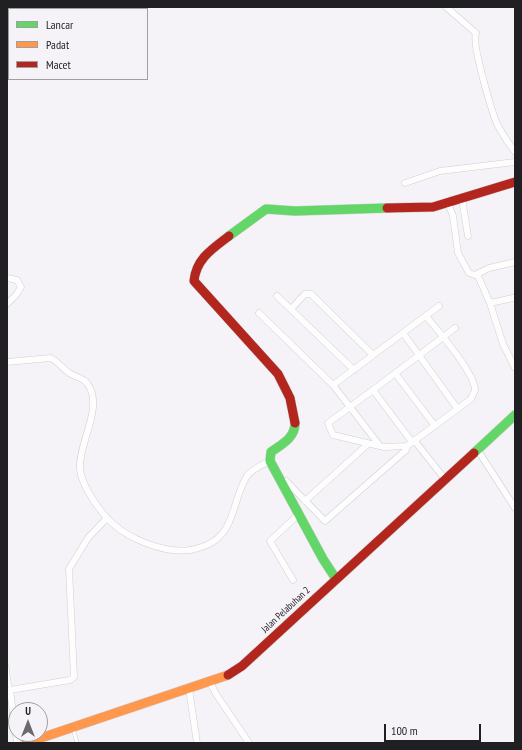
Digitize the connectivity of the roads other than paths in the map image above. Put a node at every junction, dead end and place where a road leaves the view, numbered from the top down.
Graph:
1 (446, 7) edge
2 (515, 152) edge
3 (515, 162) edge
4 (515, 182) edge
5 (405, 183) dead end
6 (462, 199) junction
7 (448, 203) junction
8 (468, 236) dead end
9 (515, 262) edge
10 (475, 275) junction
11 (7, 278) edge
12 (277, 296) dead end
13 (513, 298) dead end
14 (490, 303) junction
15 (7, 304) edge
16 (439, 306) dead end
17 (291, 309) junction
18 (258, 313) dead end
19 (426, 316) junction
20 (455, 328) dead end
21 (403, 333) junction
22 (443, 338) junction
23 (373, 355) junction
24 (419, 356) junction
25 (7, 362) edge
26 (515, 368) edge
27 (354, 370) junction
28 (395, 373) junction
29 (333, 385) junction
30 (372, 390) junction
31 (350, 407) junction
32 (457, 408) junction
33 (515, 415) edge
34 (435, 426) junction
35 (413, 441) junction
36 (368, 444) junction
37 (380, 446) junction
38 (407, 446) junction
39 (477, 450) junction
40 (270, 461) junction
41 (444, 478) junction
42 (286, 481) dead end
43 (305, 501) junction
44 (515, 508) edge
45 (299, 514) junction
46 (107, 518) junction
47 (336, 579) junction
48 (293, 580) dead end
49 (7, 666) edge
50 (210, 682) junction
51 (189, 689) junction
52 (10, 690) junction
53 (73, 728) junction
54 (48, 739) edge
55 (17, 743) edge
56 (77, 743) edge
57 (196, 743) edge
58 (249, 743) edge

1 - 2 street
3 - 5 street
4 - 6 street
6 - 7 street
6 - 8 street
7 - 10 street
7 - 40 street
9 - 10 street
10 - 14 street
11 - 15 street
12 - 17 street
13 - 14 street
14 - 26 street
16 - 19 street
17 - 23 street
17 - 27 street
18 - 29 street
19 - 21 street
19 - 22 street
20 - 22 street
21 - 23 street
21 - 24 street
22 - 24 street
22 - 32 street
23 - 27 street
24 - 28 street
24 - 32 street
25 - 46 street
27 - 29 street
28 - 30 street
28 - 34 street
29 - 31 street
30 - 31 street
30 - 35 street
31 - 36 street
31 - 37 street
32 - 34 street
33 - 39 street, Jalan Pelabuhan 2
34 - 35 street
35 - 38 street
35 - 41 street
36 - 37 street
36 - 43 street
37 - 38 street
38 - 43 street
39 - 41 street, Jalan Pelabuhan 2
39 - 44 street
40 - 45 street
40 - 46 street
41 - 47 street, Jalan Pelabuhan 2
42 - 43 street
45 - 47 street
45 - 48 street
46 - 52 street
47 - 50 street, Jalan Pelabuhan 2
49 - 52 lane
50 - 51 street, Jalan Pelabuhan 2
50 - 58 street
51 - 53 street, Jalan Pelabuhan 2
51 - 57 street
52 - 55 street
53 - 54 street, Jalan Pelabuhan 2
53 - 56 lane

